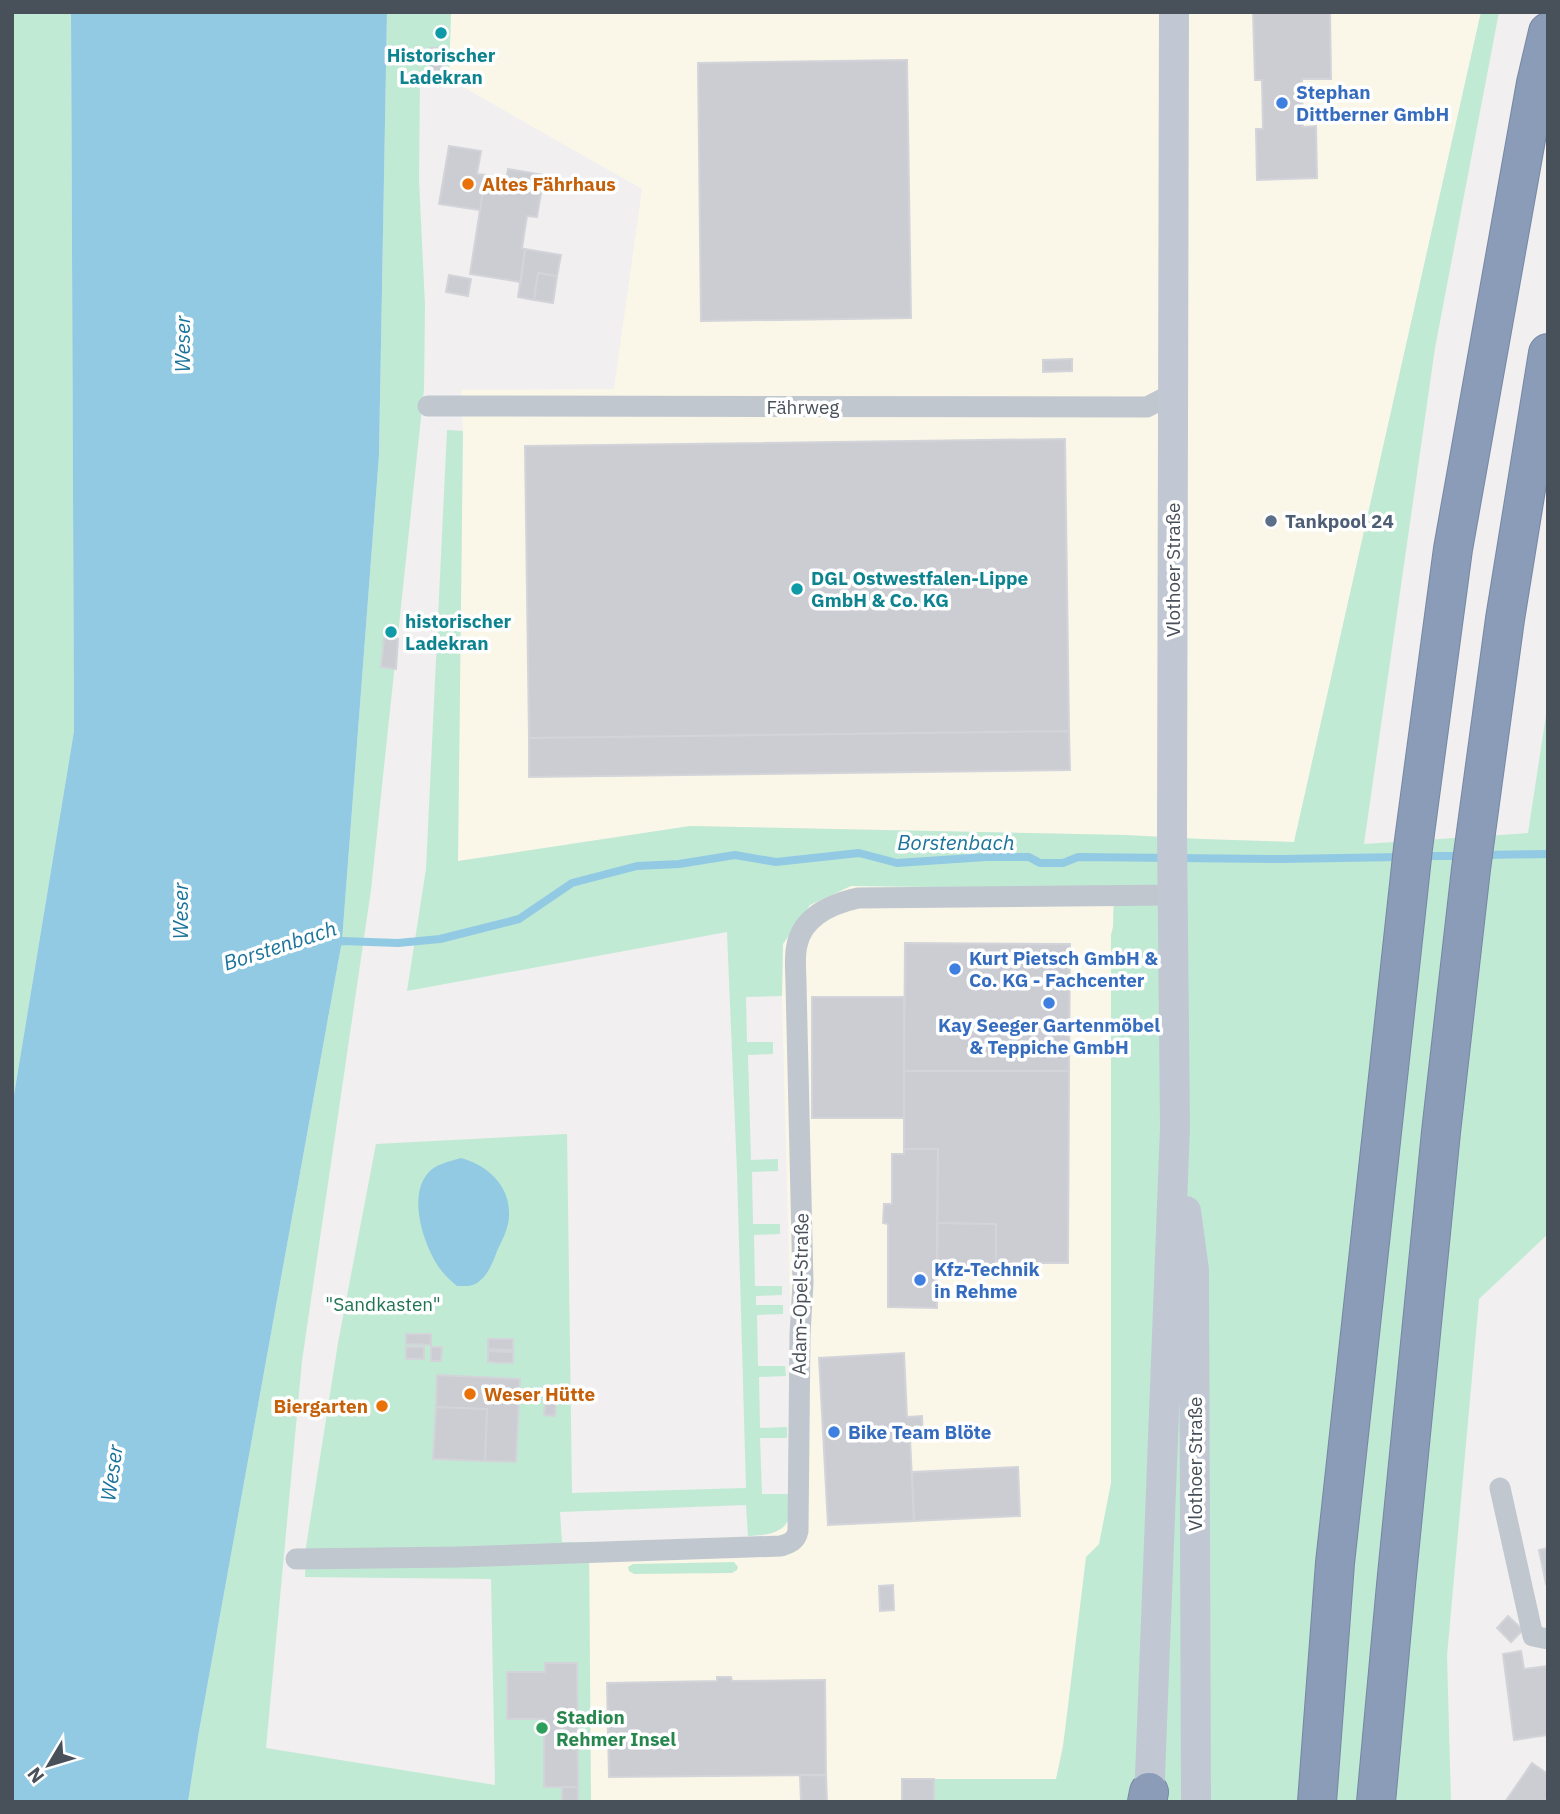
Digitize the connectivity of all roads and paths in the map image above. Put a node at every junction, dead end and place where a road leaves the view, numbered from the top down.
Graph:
1 (1174, 12) edge
2 (1548, 32) edge
3 (1548, 353) edge
4 (1174, 393) junction
5 (428, 406) dead end
6 (1173, 895) junction
7 (1175, 1127) junction
8 (1500, 1488) dead end
9 (296, 1559) dead end
10 (1396, 1585) junction
11 (1540, 1637) edge
12 (1149, 1798) edge
13 (1196, 1802) edge
14 (1317, 1802) edge
15 (1377, 1802) edge
16 (1403, 1802) edge

1 - 4 main road, Vlothoer Straße
2 - 14 highway
3 - 10 highway
4 - 5 street, Fährweg
4 - 6 main road, Vlothoer Straße
6 - 7 main road, Vlothoer Straße
6 - 9 street, Adam-Opel-Straße
7 - 12 main road, Vlothoer Straße
7 - 13 main road, Vlothoer Straße
8 - 11 street
10 - 15 highway
10 - 16 highway

